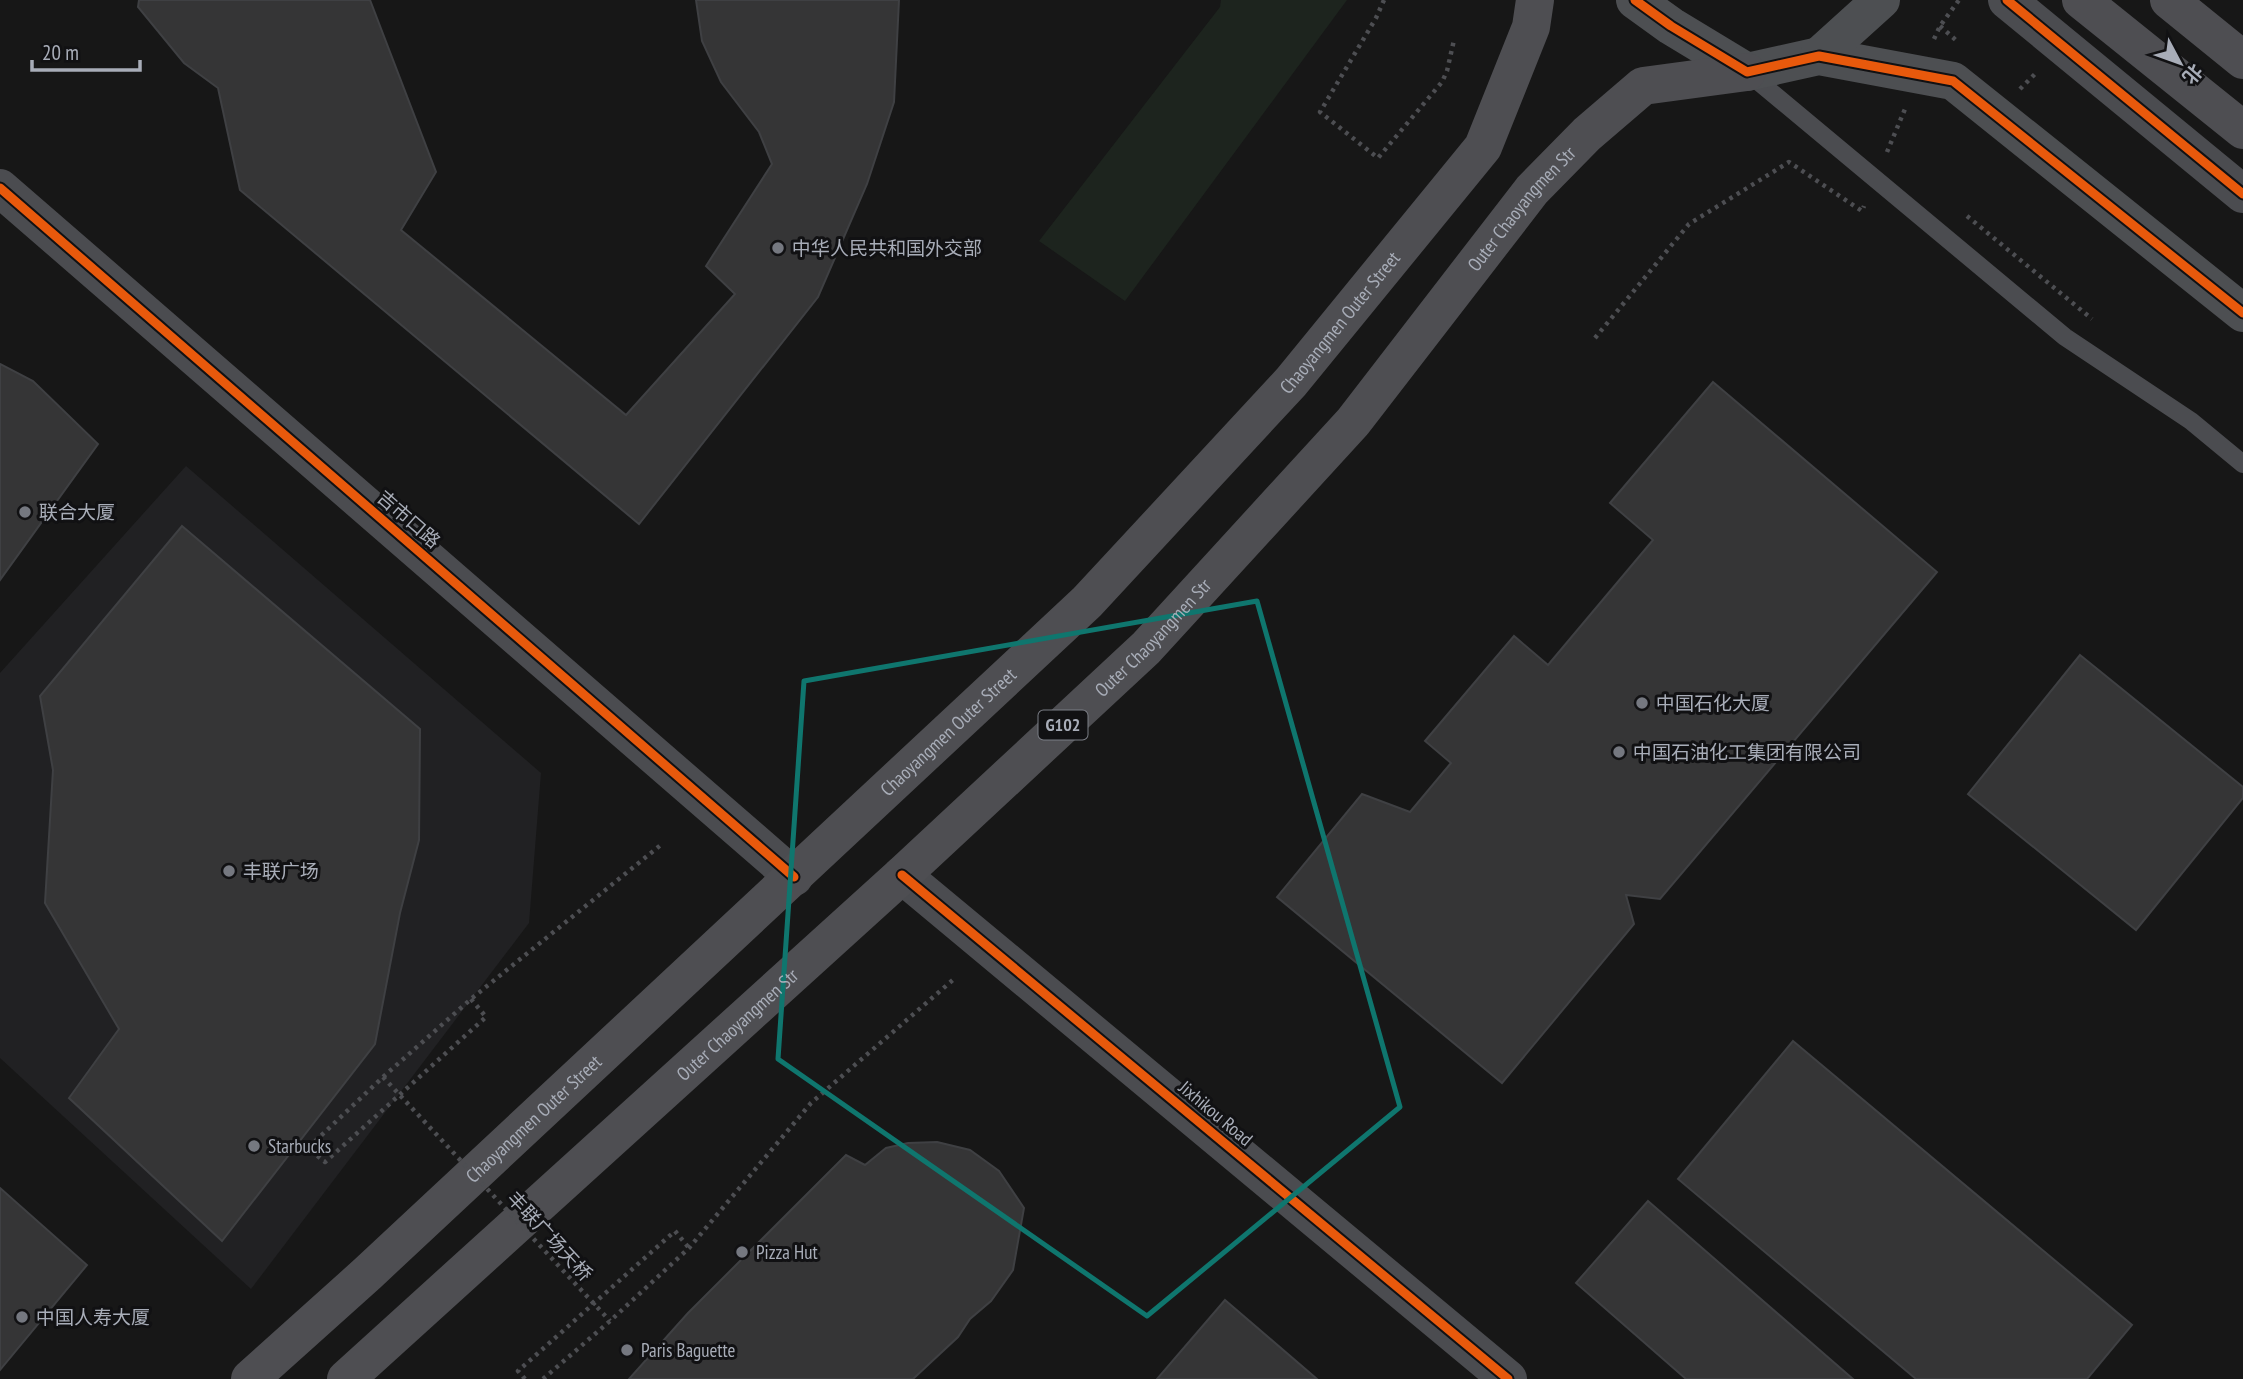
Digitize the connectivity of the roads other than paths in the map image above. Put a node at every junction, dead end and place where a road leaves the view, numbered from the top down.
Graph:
1 (1535, 0) edge
2 (1635, 0) edge
3 (2007, 0) edge
4 (2081, 0) edge
5 (2169, 0) edge
6 (1881, 1) edge
7 (1819, 56) junction
8 (2243, 60) edge
9 (1747, 72) junction
10 (2243, 130) edge
11 (0, 188) edge
12 (2243, 194) edge
13 (2243, 313) edge
14 (2243, 464) edge
15 (902, 875) junction
16 (794, 877) junction
17 (250, 1379) edge
18 (346, 1379) edge
19 (1508, 1379) edge

1 - 16 highway, Chaoyangmen Outer Street
2 - 9 main road
3 - 12 street
4 - 10 highway
5 - 8 highway
6 - 7 main road
7 - 9 main road
7 - 13 main road
9 - 14 lane
9 - 15 highway, Outer Chaoyangmen Str / G102
11 - 16 street, 吉市口路
15 - 18 highway, Outer Chaoyangmen Str / G102
15 - 19 street, Jixhikou Road
16 - 17 highway, Chaoyangmen Outer Street

